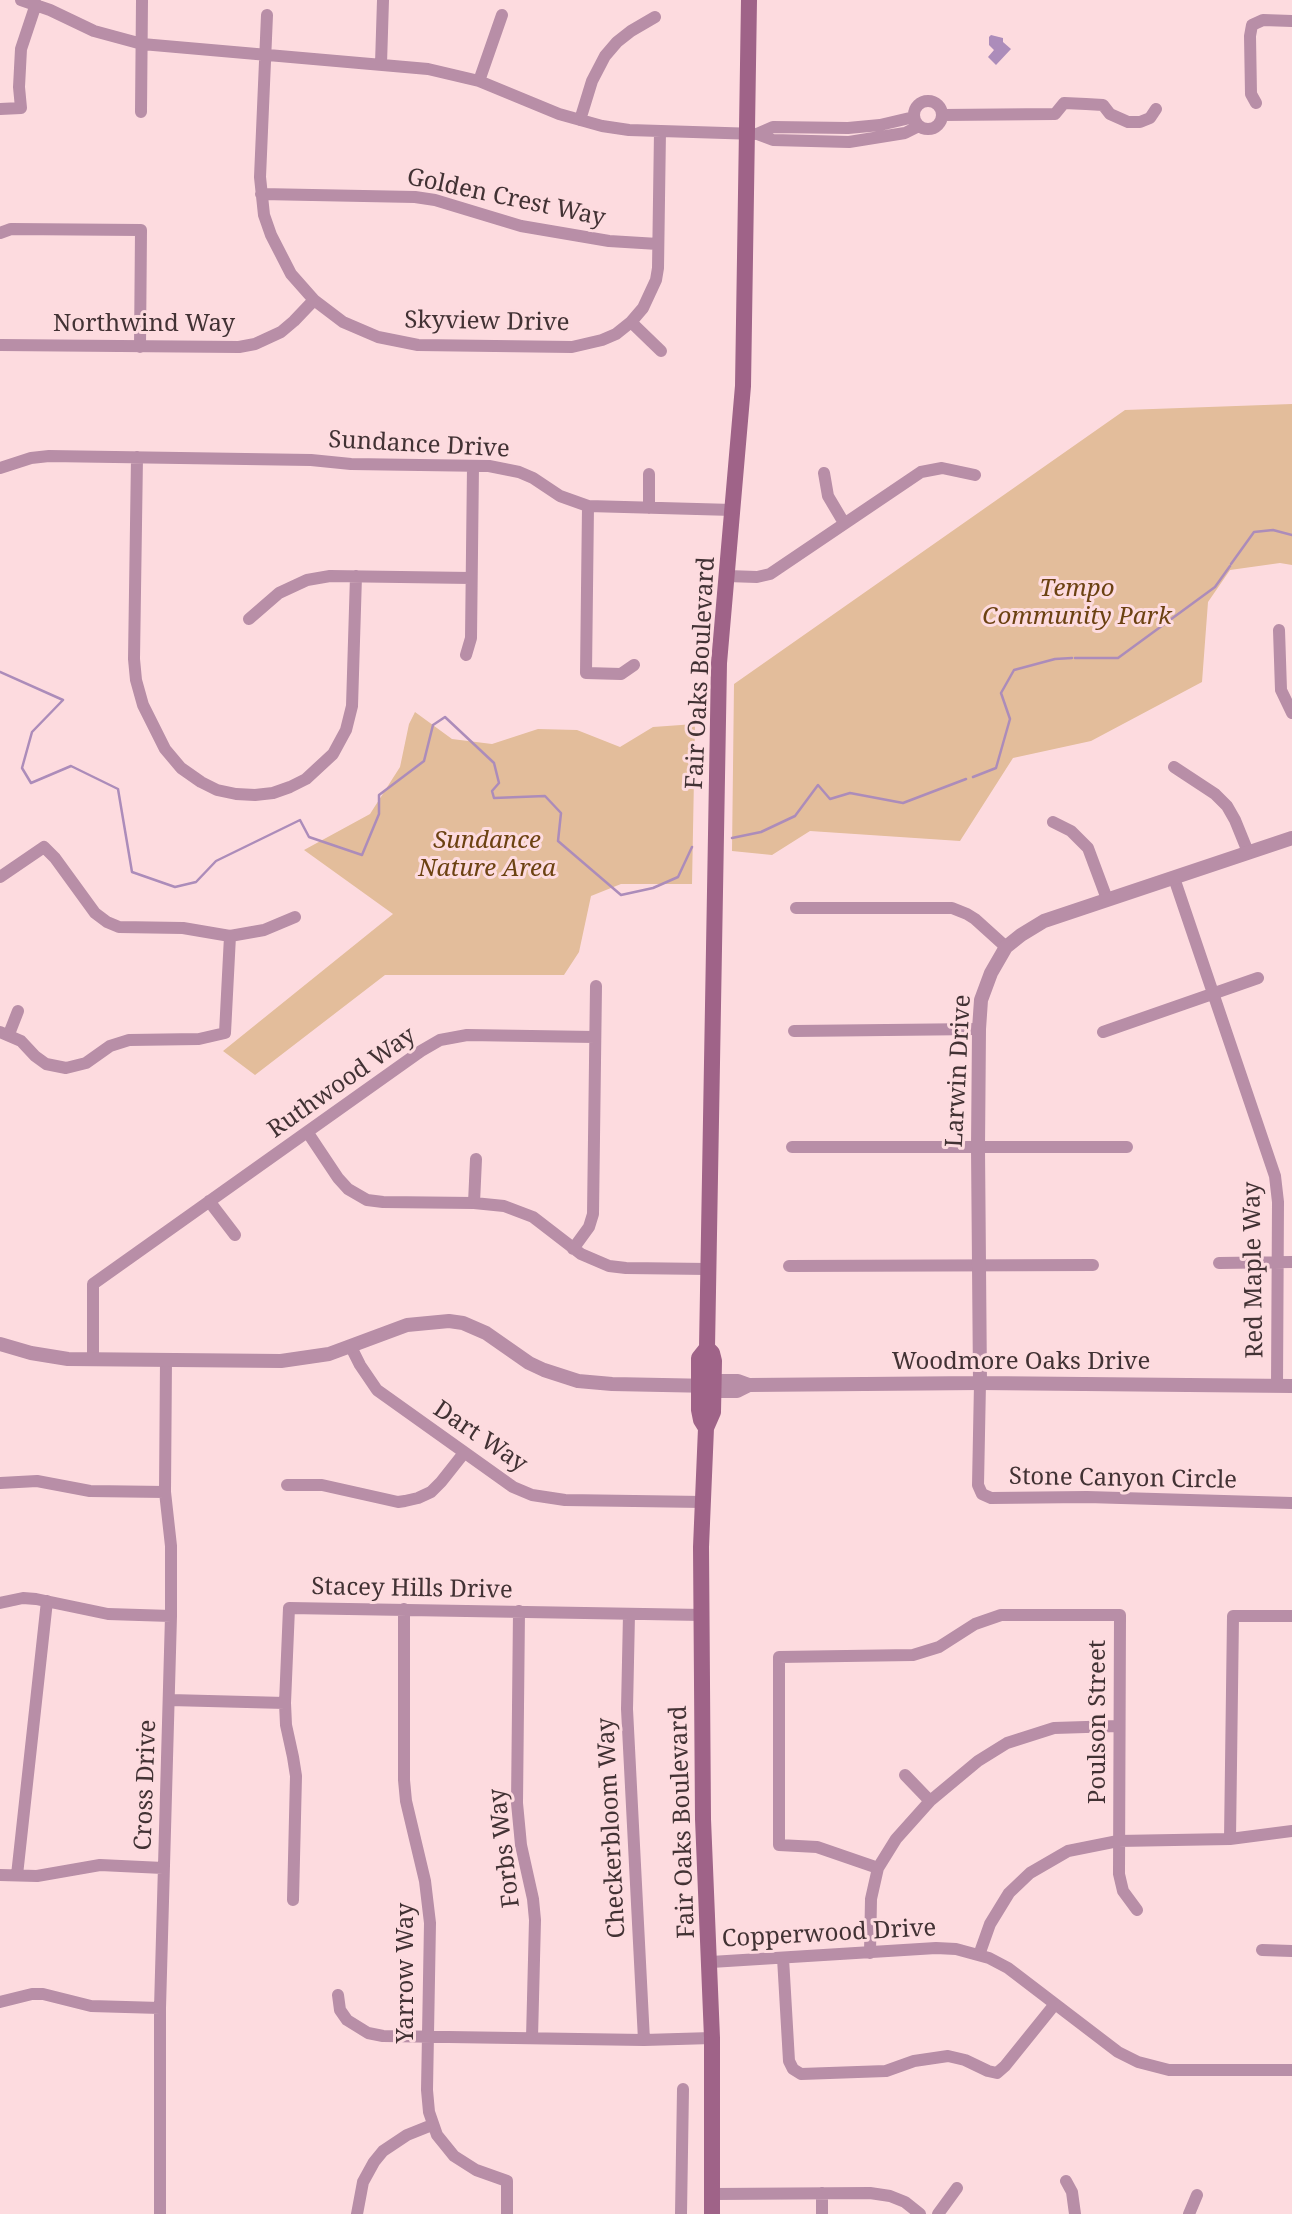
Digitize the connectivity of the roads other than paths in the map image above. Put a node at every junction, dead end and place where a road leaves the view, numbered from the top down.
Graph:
1 (21, 0) edge
2 (142, 0) edge
3 (383, 0) edge
4 (749, 0) edge
5 (36, 4) junction
6 (267, 15) dead end
7 (502, 15) dead end
8 (655, 17) dead end
9 (1292, 21) edge
10 (142, 44) junction
11 (265, 54) junction
12 (381, 64) junction
13 (479, 81) junction
14 (1256, 103) dead end
15 (0, 109) edge
16 (1156, 109) dead end
17 (141, 112) dead end
18 (942, 115) junction
19 (579, 120) junction
20 (917, 121) junction
21 (848, 128) junction
22 (660, 131) junction
23 (752, 134) junction
24 (791, 134) junction
25 (849, 142) junction
26 (261, 194) junction
27 (0, 233) edge
28 (658, 244) junction
29 (314, 300) junction
30 (631, 322) junction
31 (0, 345) edge
32 (140, 346) junction
33 (661, 351) dead end
34 (137, 457) junction
35 (473, 466) junction
36 (0, 468) edge
37 (824, 473) dead end
38 (649, 474) dead end
39 (975, 475) dead end
40 (588, 506) junction
41 (649, 508) junction
42 (733, 510) junction
43 (844, 523) junction
44 (356, 576) junction
45 (727, 576) junction
46 (471, 578) junction
47 (249, 619) dead end
48 (1279, 630) dead end
49 (466, 655) dead end
50 (634, 665) dead end
51 (1292, 713) edge
52 (1174, 767) dead end
53 (1053, 822) dead end
54 (1292, 838) edge
55 (1248, 852) junction
56 (0, 877) edge
57 (1174, 878) junction
58 (1107, 899) junction
59 (796, 908) dead end
60 (295, 917) dead end
61 (230, 936) junction
62 (1006, 947) junction
63 (1258, 978) dead end
64 (596, 986) dead end
65 (1213, 995) junction
66 (18, 1011) dead end
67 (979, 1029) junction
68 (794, 1031) dead end
69 (1103, 1031) dead end
70 (4, 1033) edge
71 (595, 1037) junction
72 (308, 1133) junction
73 (792, 1147) dead end
74 (1127, 1147) dead end
75 (978, 1148) junction
76 (476, 1159) dead end
77 (209, 1201) junction
78 (474, 1203) junction
79 (234, 1235) dead end
80 (573, 1249) junction
81 (1292, 1262) edge
82 (1219, 1263) dead end
83 (1277, 1263) junction
84 (1093, 1265) dead end
85 (789, 1266) dead end
86 (978, 1266) junction
87 (708, 1269) junction
88 (0, 1344) edge
89 (351, 1347) junction
90 (166, 1359) junction
91 (93, 1360) junction
92 (980, 1384) junction
93 (706, 1385) junction
94 (1285, 1386) edge
95 (464, 1453) junction
96 (0, 1483) edge
97 (287, 1485) dead end
98 (165, 1492) junction
99 (702, 1502) junction
100 (1292, 1503) edge
101 (47, 1601) junction
102 (0, 1603) edge
103 (404, 1609) junction
104 (519, 1611) junction
105 (629, 1614) junction
106 (703, 1615) junction
107 (171, 1616) junction
108 (1292, 1616) edge
109 (170, 1700) junction
110 (285, 1703) junction
111 (1118, 1726) junction
112 (905, 1775) dead end
113 (930, 1801) junction
114 (1292, 1831) edge
115 (1230, 1839) junction
116 (1118, 1841) junction
117 (163, 1868) junction
118 (878, 1868) junction
119 (0, 1875) edge
120 (17, 1875) junction
121 (293, 1900) dead end
122 (1137, 1910) dead end
123 (1262, 1950) dead end
124 (1292, 1951) edge
125 (870, 1953) junction
126 (979, 1955) junction
127 (783, 1958) junction
128 (710, 1962) junction
129 (338, 1995) dead end
130 (0, 2002) edge
131 (1055, 2004) junction
132 (160, 2008) junction
133 (428, 2036) junction
134 (532, 2038) junction
135 (712, 2038) junction
136 (644, 2040) junction
137 (1292, 2070) edge
138 (683, 2090) dead end
139 (432, 2125) junction
140 (1066, 2181) dead end
141 (957, 2188) dead end
142 (822, 2193) junction
143 (713, 2194) junction
144 (1197, 2195) dead end
145 (160, 2214) edge
146 (357, 2214) edge
147 (507, 2214) edge
148 (681, 2214) edge
149 (712, 2214) edge
150 (822, 2214) edge
151 (920, 2214) edge
152 (938, 2214) edge
153 (1075, 2214) edge
154 (1189, 2214) edge

1 - 5 street
2 - 10 street
3 - 12 street
4 - 23 main road, Fair Oaks Boulevard
5 - 10 street
5 - 15 street
6 - 11 street, Skyview Drive
7 - 13 street
8 - 19 street
9 - 14 street
10 - 11 street
10 - 17 street
11 - 12 street
11 - 26 street, Skyview Drive
12 - 13 street
13 - 19 street
16 - 18 street
18 - 20 street
18 - 20 street
19 - 22 street
20 - 21 street
20 - 25 street
21 - 24 street
21 - 25 street
22 - 23 street
22 - 28 street, Skyview Drive
23 - 24 street
23 - 42 main road, Fair Oaks Boulevard
24 - 25 street
26 - 28 street, Golden Crest Way
26 - 29 street, Skyview Drive
27 - 32 street
28 - 30 street, Skyview Drive
29 - 30 street, Skyview Drive
29 - 32 street, Northwind Way
30 - 33 street
31 - 32 street, Northwind Way
34 - 35 street, Sundance Drive
34 - 36 street, Sundance Drive
34 - 44 street
35 - 40 street, Sundance Drive
35 - 46 street
37 - 43 street
38 - 41 street
39 - 43 street
40 - 41 street, Sundance Drive
40 - 50 street
41 - 42 street, Sundance Drive
42 - 45 main road, Fair Oaks Boulevard
43 - 45 street
44 - 46 street
44 - 47 street
45 - 87 main road, Fair Oaks Boulevard
46 - 49 street
48 - 51 street
52 - 55 street
53 - 58 street
54 - 55 street, Larwin Drive
55 - 57 street, Larwin Drive
56 - 61 street
57 - 58 street, Larwin Drive
57 - 65 street, Red Maple Way
58 - 62 street, Larwin Drive
59 - 62 street
60 - 61 street
61 - 70 street
62 - 67 street, Larwin Drive
63 - 65 street
64 - 71 street
65 - 69 street
65 - 83 street, Red Maple Way
66 - 70 street
67 - 68 street
67 - 75 street, Larwin Drive
71 - 72 street, Ruthwood Way
71 - 80 street
72 - 77 street, Ruthwood Way
72 - 78 street
73 - 75 street
74 - 75 street
75 - 86 street, Larwin Drive
76 - 78 street
77 - 79 street
77 - 91 street, Ruthwood Way
78 - 80 street
80 - 87 street
81 - 83 street
82 - 83 street
83 - 94 street, Red Maple Way
84 - 86 street
85 - 86 street
86 - 92 street, Larwin Drive
87 - 93 main road, Fair Oaks Boulevard
88 - 91 street, Woodmore Oaks Drive
89 - 90 street, Woodmore Oaks Drive
89 - 93 street, Woodmore Oaks Drive
89 - 95 street, Dart Way
90 - 91 street, Woodmore Oaks Drive
90 - 98 street, Cross Drive
92 - 93 street, Woodmore Oaks Drive
92 - 94 street, Woodmore Oaks Drive
92 - 100 street, Stone Canyon Circle
93 - 99 main road, Fair Oaks Boulevard
95 - 97 street
95 - 99 street, Dart Way
96 - 98 street
98 - 107 street, Cross Drive
99 - 106 main road, Fair Oaks Boulevard
101 - 102 street
101 - 107 street
101 - 120 street
103 - 104 street, Stacey Hills Drive
103 - 110 street, Stacey Hills Drive
103 - 133 street, Yarrow Way
104 - 105 street, Stacey Hills Drive
104 - 134 street, Forbs Way
105 - 106 street, Stacey Hills Drive
105 - 136 street, Checkerbloom Way
106 - 128 main road, Fair Oaks Boulevard
107 - 109 street, Cross Drive
108 - 115 street
109 - 110 street
109 - 117 street, Cross Drive
110 - 121 street
111 - 113 street
111 - 116 street, Poulson Street
111 - 118 street, Poulson Street
112 - 113 street
113 - 118 street
114 - 115 street
115 - 116 street
116 - 122 street, Poulson Street
116 - 126 street
117 - 120 street
117 - 132 street, Cross Drive
118 - 125 street
119 - 120 street
123 - 124 street
125 - 126 street, Copperwood Drive
125 - 127 street, Copperwood Drive
126 - 131 street, Copperwood Drive
127 - 128 street, Copperwood Drive
127 - 131 street
128 - 135 main road, Fair Oaks Boulevard
129 - 133 street
130 - 132 street
131 - 137 street, Copperwood Drive
132 - 145 street, Cross Drive
133 - 134 street
133 - 139 street, Yarrow Way
134 - 136 street
135 - 136 street
135 - 143 main road, Fair Oaks Boulevard
138 - 148 street
139 - 146 street
139 - 147 street, Yarrow Way
140 - 153 street
141 - 152 street
142 - 143 street
142 - 150 street
142 - 151 street
143 - 149 main road, Fair Oaks Boulevard
144 - 154 street

